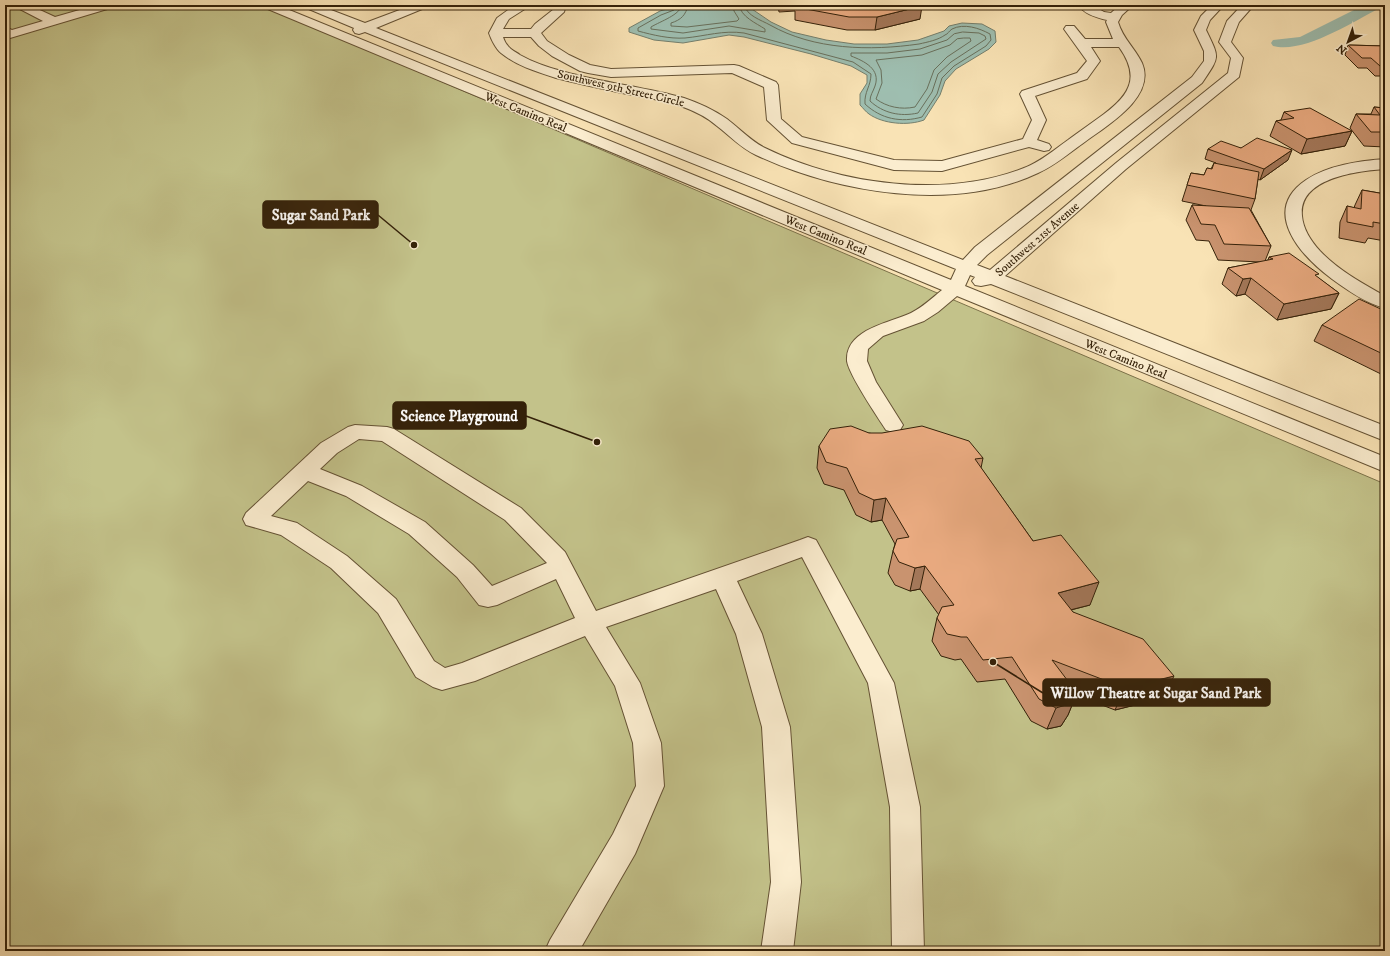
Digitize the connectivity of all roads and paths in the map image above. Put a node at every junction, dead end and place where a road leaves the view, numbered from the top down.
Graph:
1 (20, 5) edge
2 (110, 5) edge
3 (267, 5) edge
4 (308, 5) edge
5 (423, 5) edge
6 (525, 5) edge
7 (560, 5) edge
8 (1089, 5) edge
9 (1127, 5) edge
10 (1230, 7) edge
11 (1114, 17) junction
12 (53, 21) junction
13 (365, 28) junction
14 (1070, 29) dead end
15 (5, 31) edge
16 (495, 33) junction
17 (535, 33) junction
18 (341, 36) junction
19 (1082, 43) junction
20 (1123, 44) junction
21 (585, 68) junction
22 (566, 77) junction
23 (1029, 142) junction
24 (1061, 152) junction
25 (1385, 164) edge
26 (966, 267) junction
27 (993, 277) junction
28 (955, 288) junction
29 (1385, 303) edge
30 (893, 425) dead end
31 (1385, 434) edge
32 (1385, 465) edge
33 (305, 470) junction
34 (562, 567) junction
35 (723, 577) junction
36 (590, 623) junction
37 (561, 951) edge
38 (777, 951) edge
39 (908, 951) edge

1 - 12 street
2 - 12 street
3 - 18 street, West Camino Real
4 - 13 street, West Camino Real
5 - 13 street
6 - 16 street
7 - 17 street
8 - 11 street
9 - 11 street
10 - 26 street, Southwest 21st Avenue
10 - 27 street, Southwest 21st Avenue
11 - 20 street, Southwest 9th Street Circle
12 - 15 street
13 - 18 street
13 - 26 street, West Camino Real
14 - 19 street
16 - 17 street
16 - 22 street, Southwest 9th Street Circle
17 - 21 street
18 - 28 street, West Camino Real
19 - 20 street
19 - 23 street
20 - 24 street, Southwest 9th Street Circle
21 - 22 street
21 - 23 street
22 - 24 street, Southwest 9th Street Circle
23 - 24 street
25 - 29 street
26 - 27 street, West Camino Real
26 - 28 street, Southwest 21st Avenue
27 - 28 street, Southwest 21st Avenue
27 - 31 street, West Camino Real
28 - 30 street
28 - 32 street, West Camino Real
33 - 34 street
33 - 34 street
33 - 36 street
34 - 36 street
35 - 36 street
35 - 38 street
35 - 39 street
36 - 37 street

